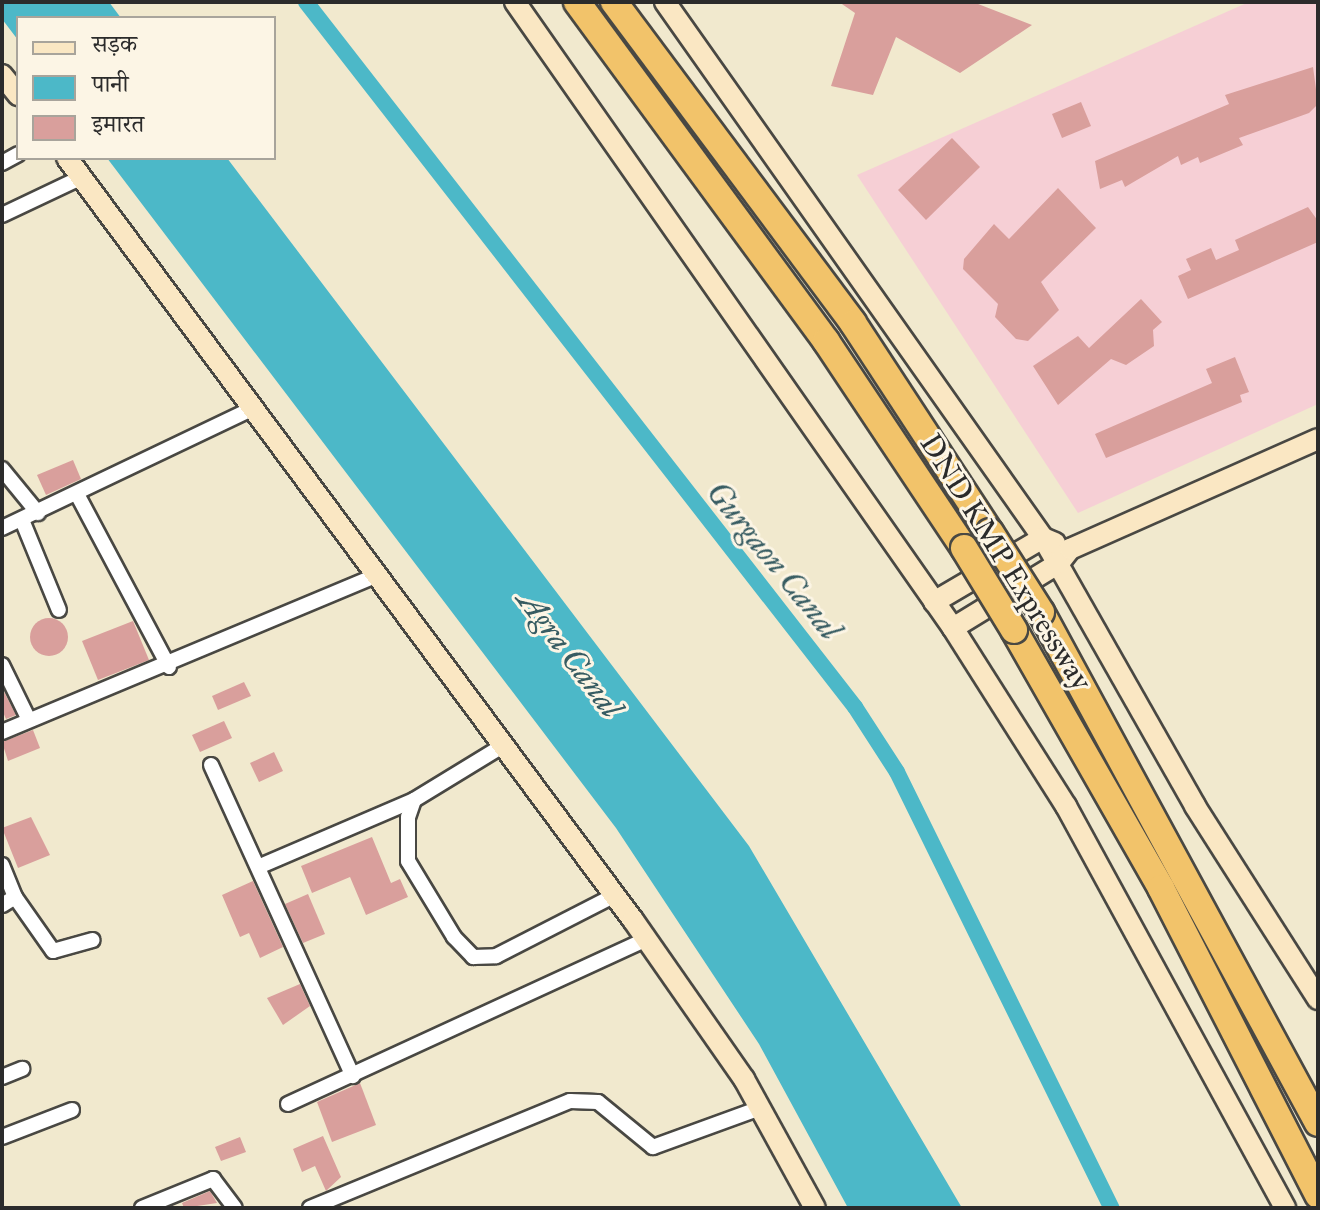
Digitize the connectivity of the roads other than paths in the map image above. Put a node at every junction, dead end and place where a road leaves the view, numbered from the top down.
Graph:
1 (515, 2) edge
2 (577, 2) edge
3 (614, 2) edge
4 (665, 2) edge
5 (3, 76) edge
6 (16, 92) edge
7 (69, 160) edge
8 (82, 177) junction
9 (2, 215) edge
10 (254, 408) junction
11 (1318, 439) edge
12 (2, 469) edge
13 (77, 494) junction
14 (38, 513) junction
15 (22, 520) junction
16 (2, 528) edge
17 (1043, 538) junction
18 (1064, 556) junction
19 (377, 575) junction
20 (934, 602) junction
21 (59, 610) dead end
22 (953, 628) junction
23 (2, 665) edge
24 (169, 667) junction
25 (29, 720) junction
26 (2, 732) edge
27 (504, 745) junction
28 (211, 765) dead end
29 (414, 800) junction
30 (2, 865) edge
31 (258, 867) junction
32 (615, 895) junction
33 (9, 901) edge
34 (646, 939) junction
35 (93, 940) dead end
36 (1318, 999) edge
37 (22, 1069) dead end
38 (353, 1076) junction
39 (2, 1077) edge
40 (288, 1104) dead end
41 (760, 1108) junction
42 (72, 1110) dead end
43 (1318, 1123) edge
44 (2, 1137) edge
45 (1318, 1195) edge
46 (142, 1208) edge
47 (235, 1208) edge
48 (310, 1208) edge
49 (815, 1208) edge
50 (1285, 1208) edge

1 - 20 street
2 - 45 highway, DND KMP Expressway, bridge
3 - 43 highway, DND KMP Expressway, bridge
4 - 17 street
5 - 6 street
7 - 8 street
8 - 9 street
8 - 10 street
10 - 13 street
10 - 19 street
11 - 18 street
12 - 14 street
13 - 14 street
13 - 24 street
14 - 15 street
15 - 16 street
15 - 21 street
17 - 18 street
17 - 20 street
18 - 22 street
18 - 36 street
19 - 24 street
19 - 27 street
20 - 22 street
22 - 50 street
23 - 25 street
24 - 25 street
25 - 26 street
27 - 29 street
27 - 32 street
28 - 31 street
29 - 31 street
29 - 32 street
30 - 33 street
31 - 38 street
32 - 34 street
33 - 35 street
34 - 38 street
34 - 41 street
37 - 39 street
38 - 40 street
41 - 48 street
41 - 49 street
42 - 44 street
46 - 47 street

